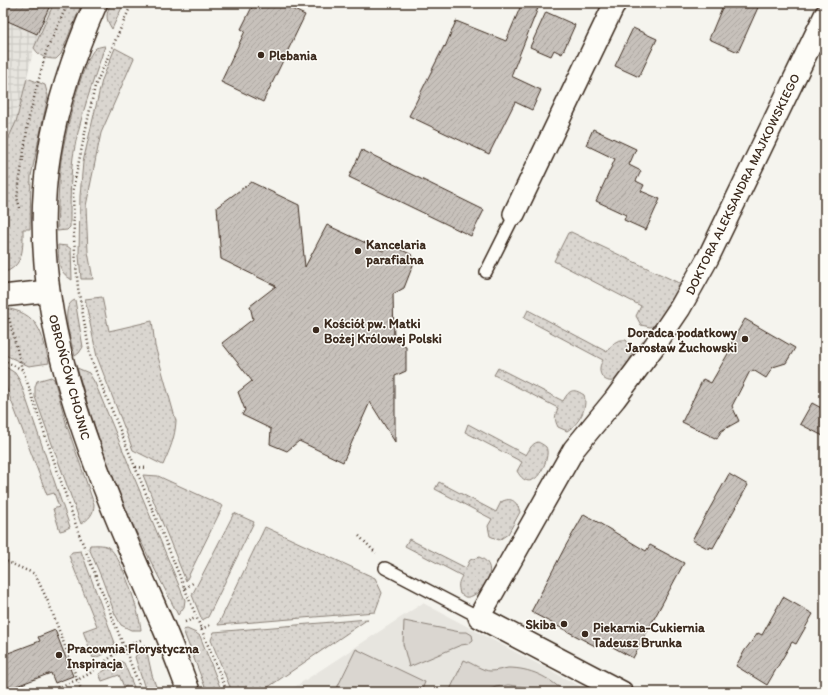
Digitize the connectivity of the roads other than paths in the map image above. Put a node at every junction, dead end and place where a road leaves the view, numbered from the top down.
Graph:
1 (96, 3) edge
2 (615, 3) edge
3 (825, 15) edge
4 (513, 217) joint
5 (486, 272) dead end
6 (48, 291) junction
7 (6, 305) edge
8 (385, 568) dead end
9 (479, 617) junction
10 (189, 692) edge
11 (622, 692) edge

1 - 6 street, OBROŃCÓW CHOJNIC
2 - 4 street
3 - 9 street, DOKTORA ALEKSANDRA MAJKOWSKIEGO
4 - 5 lane
6 - 7 street
6 - 10 street, OBROŃCÓW CHOJNIC
8 - 9 lane
9 - 11 street

